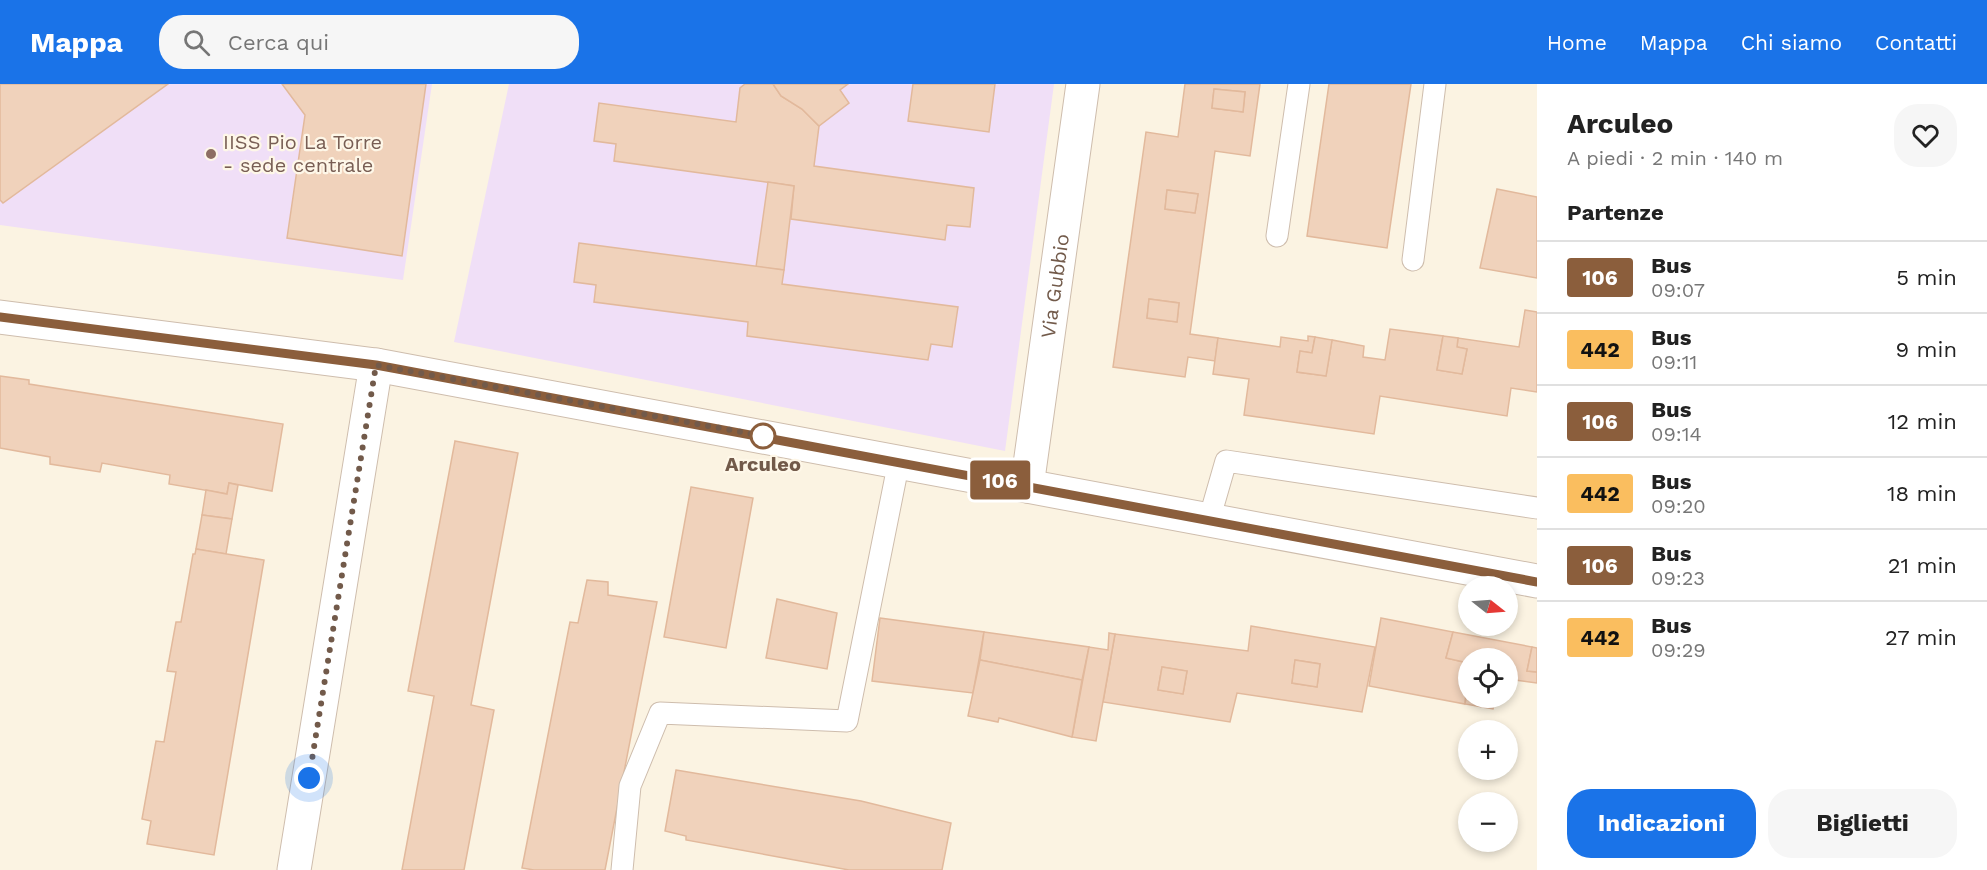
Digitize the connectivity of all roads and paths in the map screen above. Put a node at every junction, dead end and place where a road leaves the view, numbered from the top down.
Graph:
1 (1083, 84) edge
2 (1299, 84) edge
3 (1435, 84) edge
4 (1277, 236) dead end
5 (1413, 260) dead end
6 (0, 317) edge
7 (376, 365) junction
8 (899, 461) junction
9 (1027, 486) junction
10 (1537, 508) edge
11 (1209, 520) junction
12 (1537, 582) edge
13 (294, 870) edge
14 (622, 870) edge

1 - 9 street, Via Gubbio
2 - 4 lane
3 - 5 lane
6 - 7 street
7 - 8 street
7 - 13 street
8 - 9 street
8 - 14 lane
9 - 11 street
10 - 11 lane
11 - 12 street

